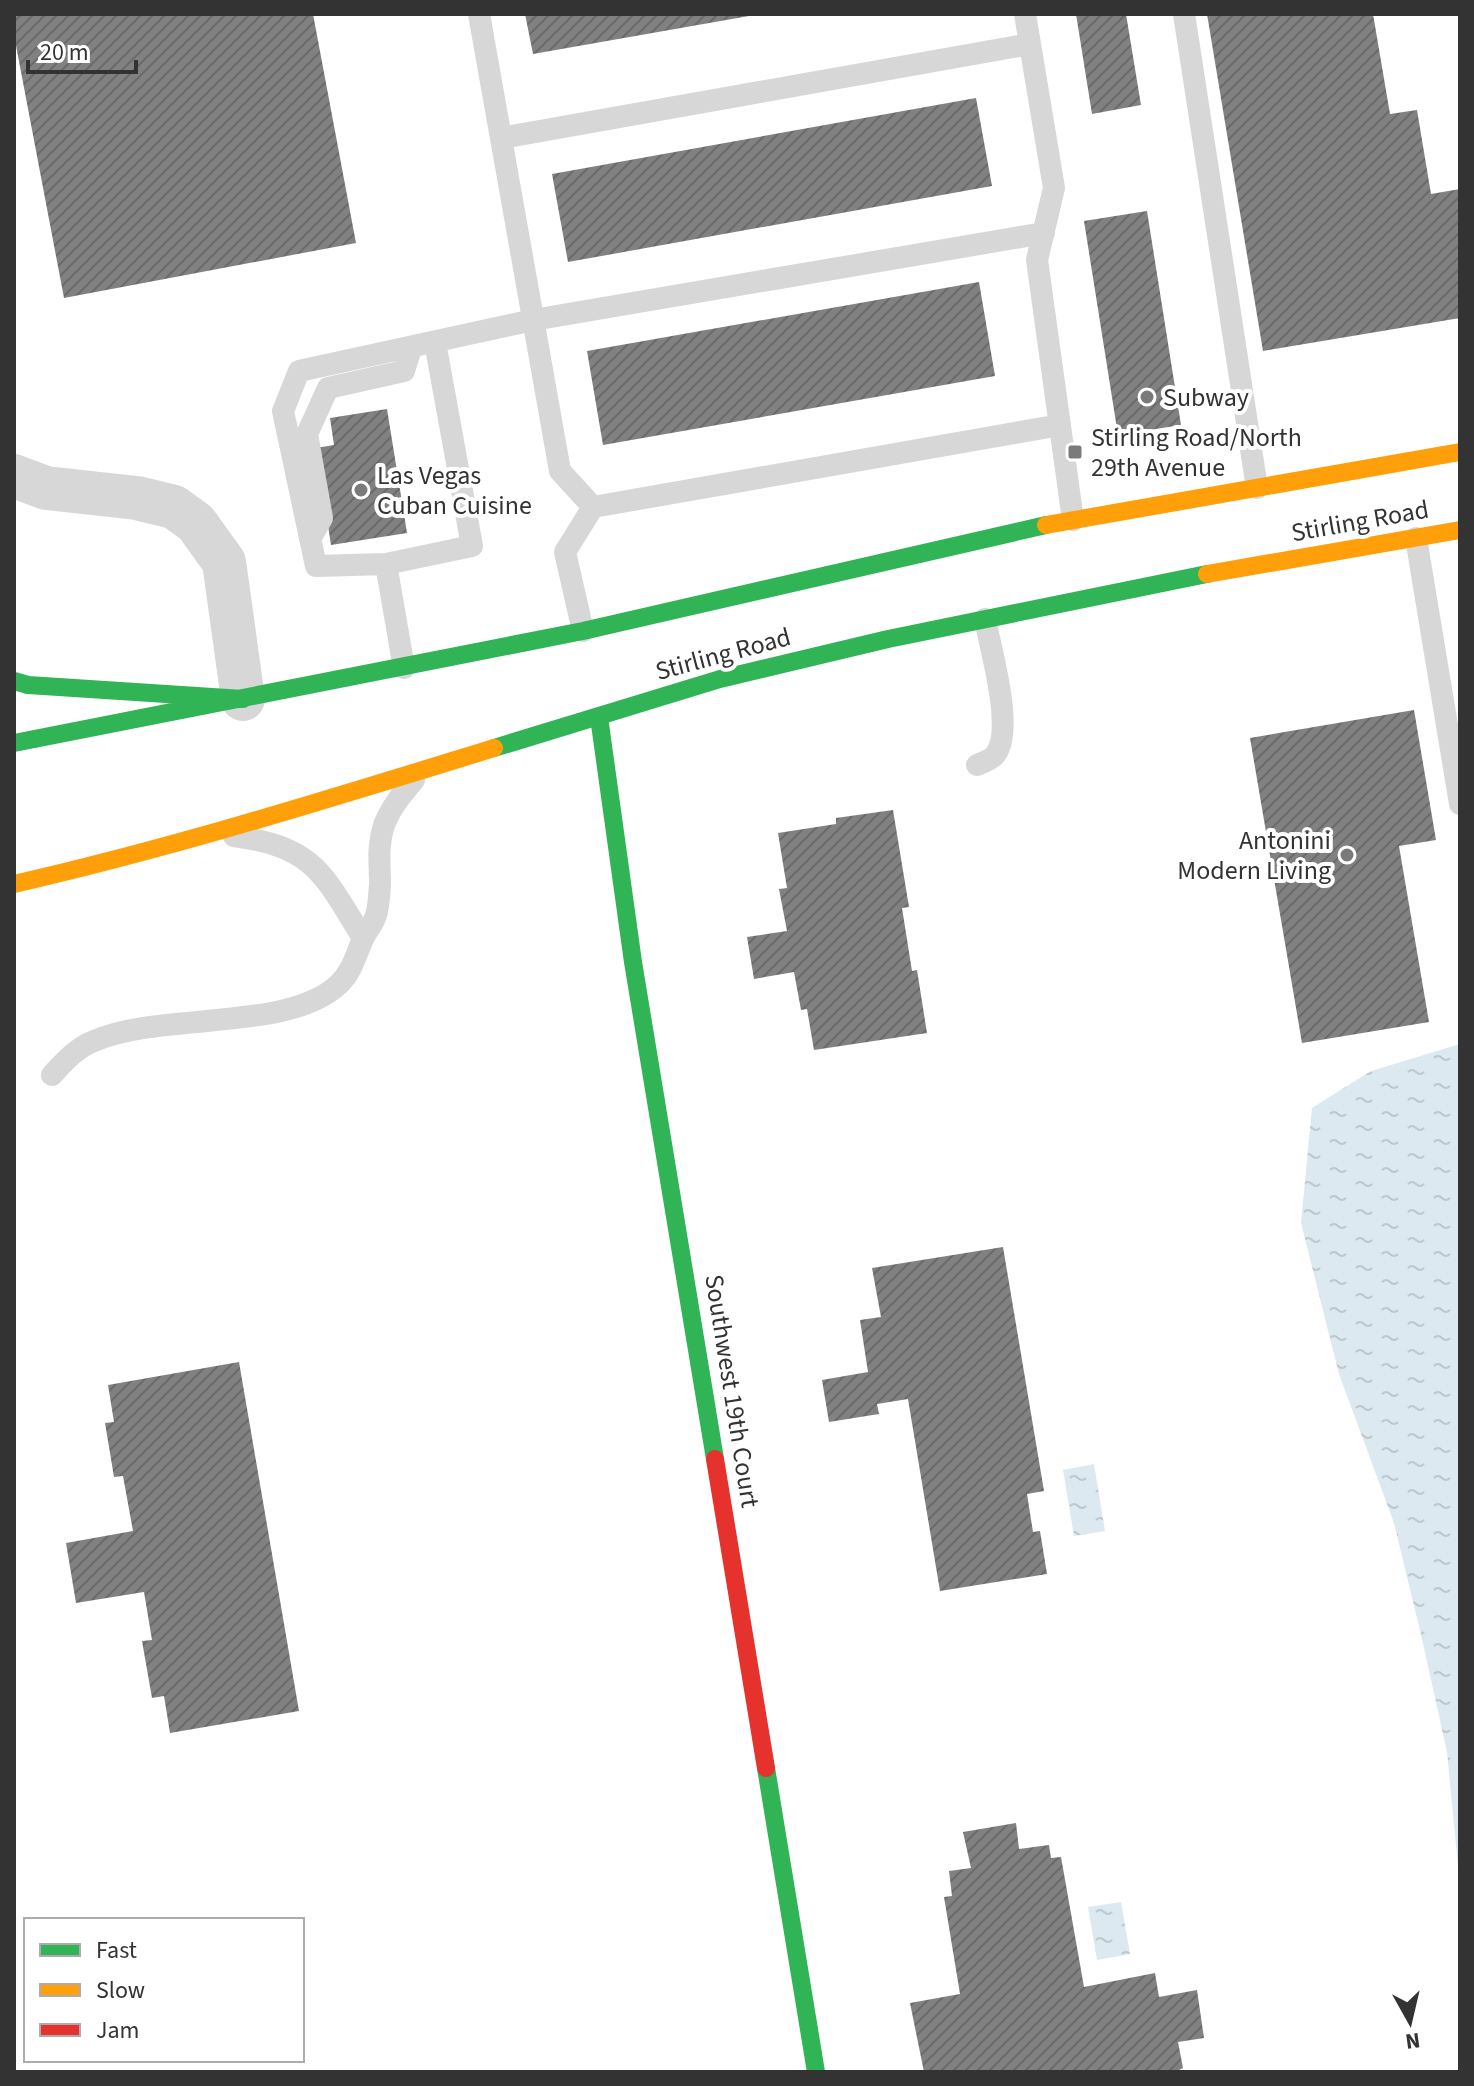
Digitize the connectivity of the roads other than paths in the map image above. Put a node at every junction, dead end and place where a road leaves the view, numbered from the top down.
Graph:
1 (479, 14) edge
2 (1025, 14) edge
3 (1184, 14) edge
4 (1030, 44) junction
5 (501, 138) junction
6 (1044, 233) junction
7 (533, 320) junction
8 (435, 342) junction
9 (411, 348) junction
10 (1060, 425) junction
11 (1460, 452) edge
12 (14, 476) edge
13 (1257, 488) junction
14 (593, 507) junction
15 (1073, 520) junction
16 (1460, 530) edge
17 (1416, 538) junction
18 (310, 539) junction
19 (386, 564) junction
20 (985, 619) junction
21 (583, 631) junction
22 (404, 668) junction
23 (14, 681) edge
24 (243, 699) junction
25 (599, 717) junction
26 (14, 743) edge
27 (977, 765) dead end
28 (419, 772) junction
29 (1460, 804) edge
30 (215, 833) junction
31 (14, 884) edge
32 (363, 938) junction
33 (52, 1075) dead end
34 (816, 2072) edge

1 - 5 lane
2 - 4 lane
3 - 13 lane
4 - 5 lane
4 - 6 lane
5 - 7 lane
6 - 7 lane
6 - 10 lane
7 - 8 lane
7 - 14 lane
8 - 9 lane
8 - 19 lane
9 - 18 lane
9 - 18 lane
10 - 14 lane
10 - 15 lane
11 - 13 main road, Stirling Road
12 - 24 street
13 - 15 main road, Stirling Road
14 - 21 lane
15 - 21 main road, Stirling Road
16 - 17 main road, Stirling Road
17 - 20 main road, Stirling Road
17 - 29 lane
18 - 19 lane
19 - 22 lane
20 - 25 main road, Stirling Road
20 - 27 lane
21 - 22 main road, Stirling Road
22 - 24 main road, Stirling Road
23 - 24 main road
24 - 26 main road, Stirling Road
25 - 28 main road, Stirling Road
25 - 34 main road, Southwest 19th Court
28 - 30 main road, Stirling Road
28 - 32 lane
30 - 31 main road, Stirling Road
30 - 32 lane
32 - 33 lane

